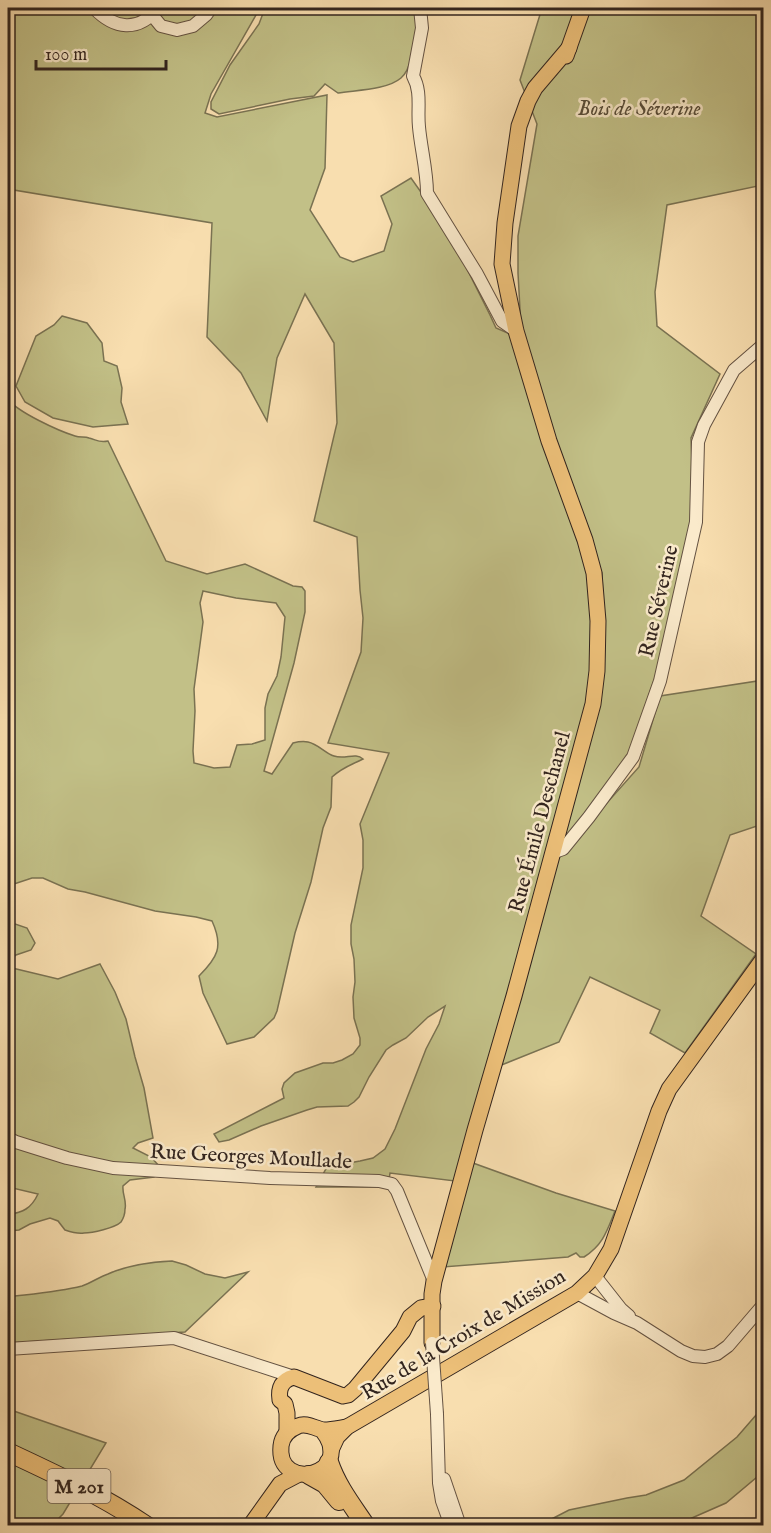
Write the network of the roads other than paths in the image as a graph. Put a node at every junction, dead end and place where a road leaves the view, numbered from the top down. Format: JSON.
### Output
{"nodes":[{"id":1,"x":94,"y":8,"type":"edge"},
{"id":2,"x":211,"y":8,"type":"edge"},
{"id":3,"x":420,"y":8,"type":"edge"},
{"id":4,"x":583,"y":8,"type":"edge"},
{"id":5,"x":155,"y":11,"type":"edge"},
{"id":6,"x":516,"y":331,"type":"junction"},
{"id":7,"x":764,"y":344,"type":"edge"},
{"id":8,"x":552,"y":853,"type":"junction"},
{"id":9,"x":764,"y":958,"type":"edge"},
{"id":10,"x":8,"y":1138,"type":"edge"},
{"id":11,"x":595,"y":1276,"type":"junction"},
{"id":12,"x":434,"y":1281,"type":"junction"},
{"id":13,"x":577,"y":1293,"type":"junction"},
{"id":14,"x":764,"y":1304,"type":"edge"},
{"id":15,"x":433,"y":1306,"type":"junction"},
{"id":16,"x":637,"y":1323,"type":"junction"},
{"id":17,"x":403,"y":1331,"type":"junction"},
{"id":18,"x":432,"y":1337,"type":"junction"},
{"id":19,"x":8,"y":1349,"type":"edge"},
{"id":20,"x":294,"y":1377,"type":"junction"},
{"id":21,"x":321,"y":1388,"type":"junction"},
{"id":22,"x":286,"y":1408,"type":"junction"},
{"id":23,"x":347,"y":1427,"type":"junction"},
{"id":24,"x":294,"y":1428,"type":"junction"},
{"id":25,"x":322,"y":1430,"type":"junction"},
{"id":26,"x":8,"y":1452,"type":"edge"},
{"id":27,"x":330,"y":1456,"type":"junction"},
{"id":28,"x":8,"y":1461,"type":"edge"},
{"id":29,"x":438,"y":1461,"type":"junction"},
{"id":30,"x":284,"y":1463,"type":"junction"},
{"id":31,"x":304,"y":1474,"type":"junction"},
{"id":32,"x":280,"y":1484,"type":"junction"},
{"id":33,"x":130,"y":1526,"type":"edge"},
{"id":34,"x":147,"y":1526,"type":"edge"},
{"id":35,"x":250,"y":1526,"type":"edge"},
{"id":36,"x":355,"y":1526,"type":"edge"},
{"id":37,"x":366,"y":1526,"type":"edge"},
{"id":38,"x":451,"y":1526,"type":"edge"},
{"id":39,"x":460,"y":1526,"type":"edge"}],
"edges":[{"from":1,"to":5,"type":"street"},
{"from":2,"to":5,"type":"street"},
{"from":3,"to":6,"type":"street"},
{"from":4,"to":6,"type":"main road","name":"Rue Émile Deschanel"},
{"from":6,"to":8,"type":"main road","name":"Rue Émile Deschanel"},
{"from":7,"to":8,"type":"street","name":"Rue Séverine"},
{"from":8,"to":12,"type":"main road","name":"Rue Émile Deschanel"},
{"from":9,"to":11,"type":"main road","name":"Rue de la Croix de Mission"},
{"from":10,"to":12,"type":"street","name":"Rue Georges Moullade"},
{"from":11,"to":13,"type":"main road","name":"Rue de la Croix de Mission"},
{"from":11,"to":16,"type":"street"},
{"from":12,"to":15,"type":"main road","name":"Rue Émile Deschanel"},
{"from":13,"to":16,"type":"street"},
{"from":13,"to":23,"type":"main road","name":"Rue de la Croix de Mission"},
{"from":14,"to":16,"type":"street"},
{"from":15,"to":17,"type":"main road"},
{"from":15,"to":18,"type":"main road","name":"Rue Émile Deschanel"},
{"from":17,"to":18,"type":"main road"},
{"from":17,"to":21,"type":"main road"},
{"from":18,"to":29,"type":"street","bridge":true},
{"from":19,"to":20,"type":"street"},
{"from":20,"to":21,"type":"main road"},
{"from":20,"to":22,"type":"main road"},
{"from":21,"to":22,"type":"main road"},
{"from":22,"to":24,"type":"main road"},
{"from":23,"to":25,"type":"main road"},
{"from":23,"to":27,"type":"main road"},
{"from":24,"to":25,"type":"main road"},
{"from":24,"to":30,"type":"main road"},
{"from":25,"to":27,"type":"main road"},
{"from":26,"to":34,"type":"highway","number":"M 201"},
{"from":27,"to":31,"type":"main road"},
{"from":27,"to":37,"type":"highway"},
{"from":28,"to":33,"type":"highway","number":"M 201"},
{"from":29,"to":38,"type":"street"},
{"from":29,"to":39,"type":"street"},
{"from":30,"to":31,"type":"main road"},
{"from":30,"to":32,"type":"main road"},
{"from":31,"to":32,"type":"main road"},
{"from":31,"to":36,"type":"highway"},
{"from":32,"to":35,"type":"main road"}]}
